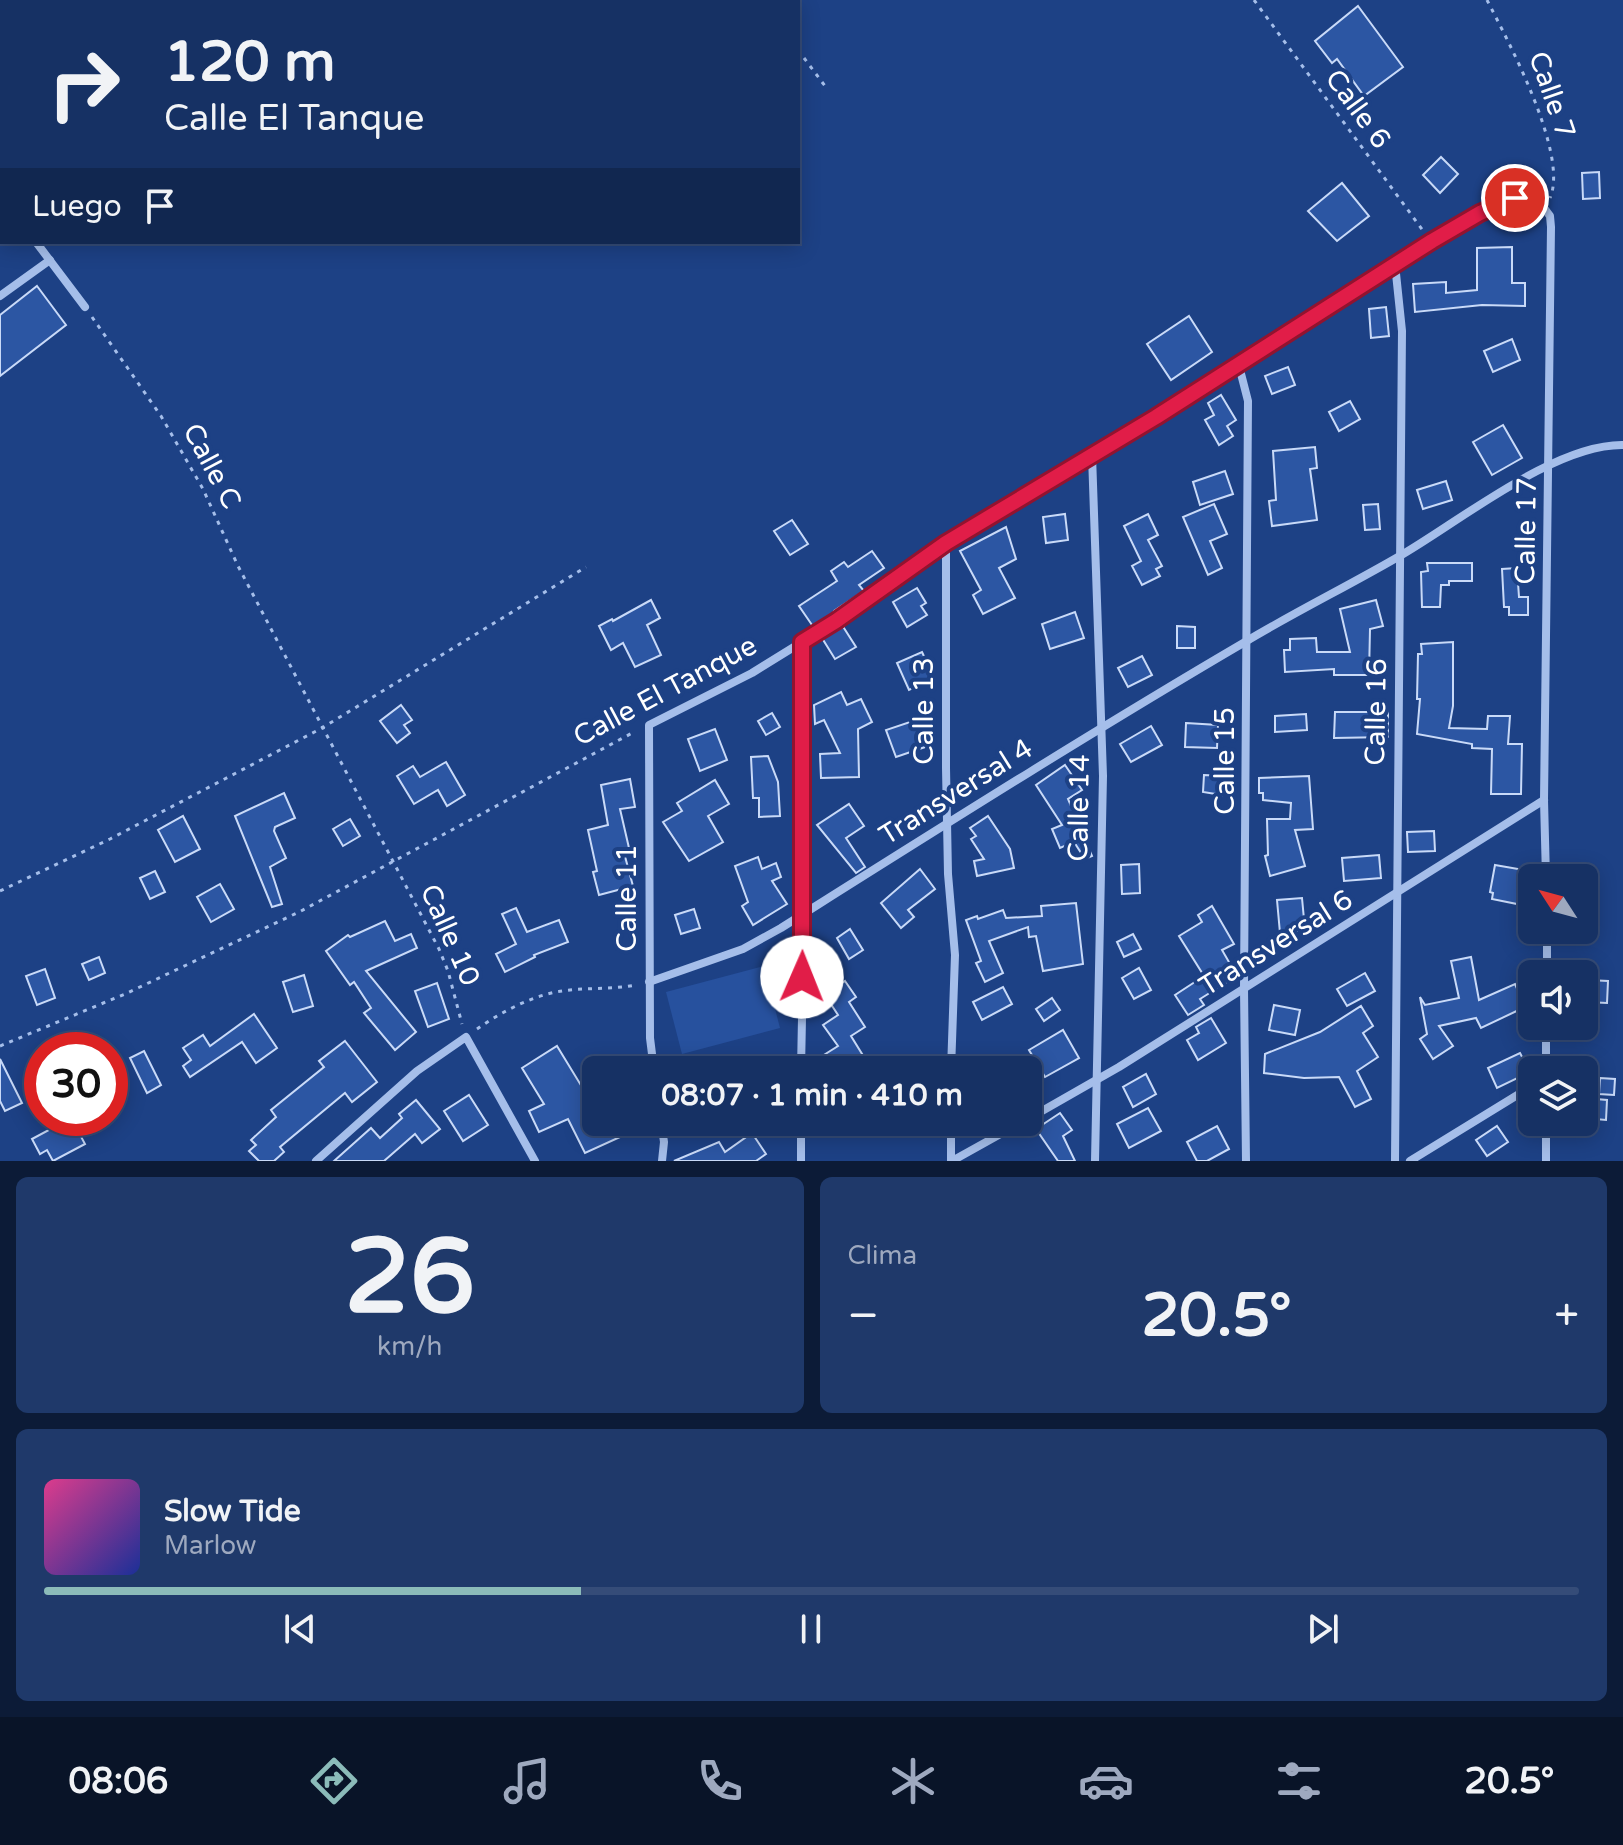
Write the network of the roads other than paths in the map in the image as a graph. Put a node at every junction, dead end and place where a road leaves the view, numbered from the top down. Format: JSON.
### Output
{"nodes":[{"id":1,"x":1525,"y":198,"type":"joint"},
{"id":2,"x":38,"y":244,"type":"edge"},
{"id":3,"x":50,"y":260,"type":"junction"},
{"id":4,"x":1395,"y":264,"type":"junction"},
{"id":5,"x":0,"y":296,"type":"edge"},
{"id":6,"x":85,"y":307,"type":"road end"},
{"id":7,"x":1238,"y":362,"type":"junction"},
{"id":8,"x":1623,"y":445,"type":"edge"},
{"id":9,"x":1092,"y":455,"type":"junction"},
{"id":10,"x":1549,"y":464,"type":"junction"},
{"id":11,"x":946,"y":543,"type":"junction"},
{"id":12,"x":1399,"y":556,"type":"junction"},
{"id":13,"x":1247,"y":640,"type":"junction"},
{"id":14,"x":802,"y":642,"type":"junction"},
{"id":15,"x":649,"y":725,"type":"joint"},
{"id":16,"x":1102,"y":728,"type":"junction"},
{"id":17,"x":1544,"y":800,"type":"junction"},
{"id":18,"x":947,"y":823,"type":"junction"},
{"id":19,"x":1546,"y":864,"type":"edge"},
{"id":20,"x":1396,"y":893,"type":"junction"},
{"id":21,"x":804,"y":913,"type":"junction"},
{"id":22,"x":649,"y":982,"type":"junction"},
{"id":23,"x":1244,"y":988,"type":"junction"},
{"id":24,"x":652,"y":1056,"type":"edge"},
{"id":25,"x":801,"y":1056,"type":"edge"},
{"id":26,"x":951,"y":1056,"type":"edge"},
{"id":27,"x":1095,"y":1081,"type":"junction"},
{"id":28,"x":1518,"y":1095,"type":"edge"},
{"id":29,"x":1042,"y":1111,"type":"edge"},
{"id":30,"x":663,"y":1136,"type":"edge"},
{"id":31,"x":801,"y":1136,"type":"edge"},
{"id":32,"x":951,"y":1136,"type":"edge"},
{"id":33,"x":997,"y":1136,"type":"edge"},
{"id":34,"x":1546,"y":1136,"type":"edge"},
{"id":35,"x":316,"y":1161,"type":"edge"},
{"id":36,"x":535,"y":1161,"type":"edge"},
{"id":37,"x":662,"y":1161,"type":"edge"},
{"id":38,"x":801,"y":1161,"type":"edge"},
{"id":39,"x":951,"y":1161,"type":"edge"},
{"id":40,"x":1095,"y":1161,"type":"edge"},
{"id":41,"x":1246,"y":1161,"type":"edge"},
{"id":42,"x":1395,"y":1161,"type":"edge"},
{"id":43,"x":1410,"y":1161,"type":"edge"},
{"id":44,"x":1546,"y":1161,"type":"edge"}],
"edges":[{"from":1,"to":4,"type":"street","name":"Calle El Tanque"},
{"from":1,"to":10,"type":"street","name":"Calle 17"},
{"from":2,"to":3,"type":"street"},
{"from":3,"to":5,"type":"street"},
{"from":3,"to":6,"type":"street"},
{"from":4,"to":7,"type":"street","name":"Calle El Tanque"},
{"from":4,"to":12,"type":"street","name":"Calle 16"},
{"from":7,"to":9,"type":"street","name":"Calle El Tanque"},
{"from":7,"to":13,"type":"street","name":"Calle 15"},
{"from":8,"to":10,"type":"street","name":"Transversal 4"},
{"from":9,"to":11,"type":"street","name":"Calle El Tanque"},
{"from":9,"to":16,"type":"street","name":"Calle 14"},
{"from":10,"to":12,"type":"street","name":"Transversal 4"},
{"from":10,"to":17,"type":"street","name":"Calle 17"},
{"from":11,"to":14,"type":"street","name":"Calle El Tanque"},
{"from":11,"to":18,"type":"street","name":"Calle 13"},
{"from":12,"to":13,"type":"street","name":"Transversal 4"},
{"from":12,"to":20,"type":"street","name":"Calle 16"},
{"from":13,"to":16,"type":"street","name":"Transversal 4"},
{"from":13,"to":23,"type":"street","name":"Calle 15"},
{"from":14,"to":15,"type":"street","name":"Calle El Tanque"},
{"from":14,"to":21,"type":"street"},
{"from":15,"to":22,"type":"street","name":"Calle 11"},
{"from":16,"to":18,"type":"street","name":"Transversal 4"},
{"from":16,"to":27,"type":"street","name":"Calle 14"},
{"from":17,"to":19,"type":"street","name":"Calle 17"},
{"from":17,"to":20,"type":"street","name":"Transversal 6"},
{"from":18,"to":21,"type":"street","name":"Transversal 4"},
{"from":18,"to":26,"type":"street","name":"Calle 13"},
{"from":20,"to":23,"type":"street","name":"Transversal 6"},
{"from":20,"to":42,"type":"street","name":"Calle 16"},
{"from":21,"to":22,"type":"street","name":"Transversal 4"},
{"from":21,"to":25,"type":"street"},
{"from":22,"to":24,"type":"street","name":"Calle 11"},
{"from":23,"to":27,"type":"street","name":"Transversal 6"},
{"from":23,"to":41,"type":"street","name":"Calle 15"},
{"from":27,"to":29,"type":"street","name":"Transversal 6"},
{"from":27,"to":40,"type":"street","name":"Calle 14"},
{"from":28,"to":43,"type":"street"},
{"from":30,"to":37,"type":"street"},
{"from":31,"to":38,"type":"street"},
{"from":32,"to":39,"type":"street"},
{"from":33,"to":39,"type":"street"},
{"from":34,"to":44,"type":"street"},
{"from":35,"to":36,"type":"street"}]}
